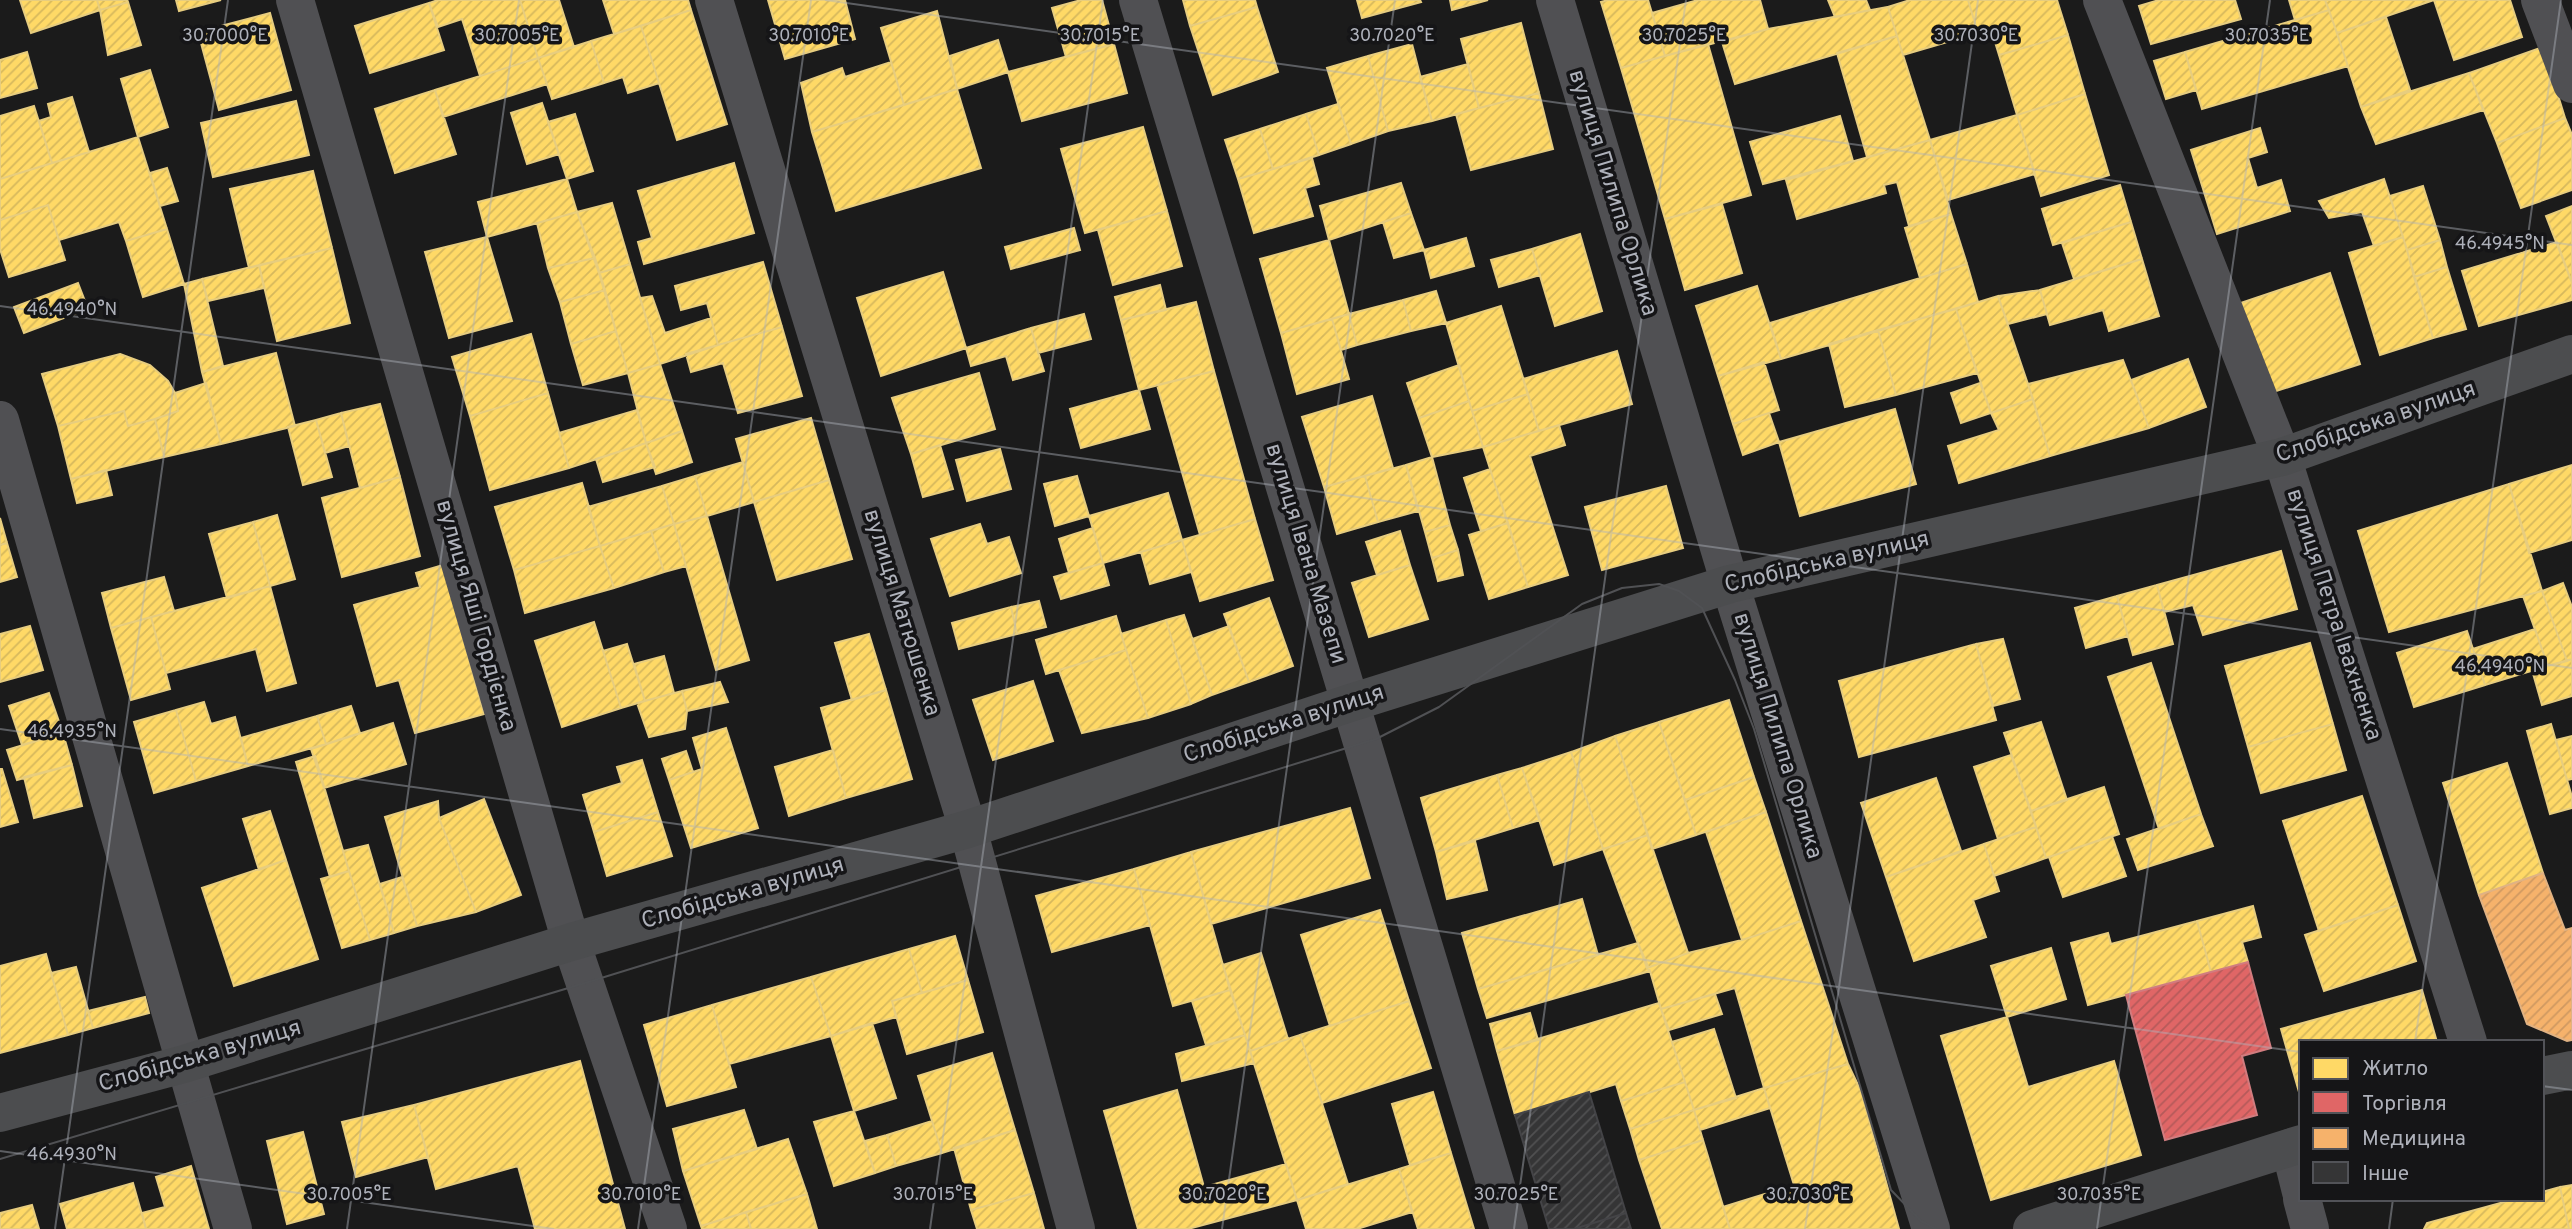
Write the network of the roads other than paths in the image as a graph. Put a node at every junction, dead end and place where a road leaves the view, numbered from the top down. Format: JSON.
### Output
{"nodes":[{"id":1,"x":295,"y":0,"type":"edge"},
{"id":2,"x":714,"y":0,"type":"edge"},
{"id":3,"x":1138,"y":0,"type":"edge"},
{"id":4,"x":1555,"y":0,"type":"edge"},
{"id":5,"x":2102,"y":0,"type":"edge"},
{"id":6,"x":2540,"y":0,"type":"edge"},
{"id":7,"x":2572,"y":84,"type":"edge"},
{"id":8,"x":2572,"y":354,"type":"edge"},
{"id":9,"x":0,"y":420,"type":"edge"},
{"id":10,"x":2282,"y":457,"type":"junction"},
{"id":11,"x":1730,"y":584,"type":"junction"},
{"id":12,"x":1350,"y":703,"type":"junction"},
{"id":13,"x":968,"y":829,"type":"junction"},
{"id":14,"x":571,"y":943,"type":"junction"},
{"id":15,"x":2468,"y":1040,"type":"edge"},
{"id":16,"x":184,"y":1064,"type":"junction"},
{"id":17,"x":2572,"y":1070,"type":"edge"},
{"id":18,"x":2544,"y":1076,"type":"edge"},
{"id":19,"x":0,"y":1113,"type":"edge"},
{"id":20,"x":2295,"y":1146,"type":"edge"},
{"id":21,"x":2299,"y":1177,"type":"edge"},
{"id":22,"x":2303,"y":1201,"type":"edge"},
{"id":23,"x":233,"y":1229,"type":"edge"},
{"id":24,"x":668,"y":1229,"type":"edge"},
{"id":25,"x":1076,"y":1229,"type":"edge"},
{"id":26,"x":1508,"y":1229,"type":"edge"},
{"id":27,"x":1931,"y":1229,"type":"edge"},
{"id":28,"x":2032,"y":1229,"type":"edge"},
{"id":29,"x":2310,"y":1229,"type":"edge"}],
"edges":[{"from":1,"to":14,"type":"street","name":"вулиця Яші Гордієнка"},
{"from":2,"to":13,"type":"street","name":"вулиця Матюшенка"},
{"from":3,"to":12,"type":"street","name":"вулиця Івана Мазепи"},
{"from":4,"to":11,"type":"street","name":"вулиця Пилипа Орлика"},
{"from":5,"to":10,"type":"street","name":"вулиця Петра Івахненка"},
{"from":6,"to":7,"type":"street"},
{"from":8,"to":10,"type":"main road","name":"Слобідська вулиця"},
{"from":9,"to":16,"type":"street"},
{"from":10,"to":11,"type":"main road","name":"Слобідська вулиця"},
{"from":10,"to":15,"type":"street","name":"вулиця Петра Івахненка"},
{"from":11,"to":12,"type":"main road","name":"Слобідська вулиця"},
{"from":11,"to":27,"type":"street","name":"вулиця Пилипа Орлика"},
{"from":12,"to":13,"type":"main road","name":"Слобідська вулиця"},
{"from":12,"to":26,"type":"street","name":"вулиця Івана Мазепи"},
{"from":13,"to":14,"type":"main road","name":"Слобідська вулиця"},
{"from":13,"to":25,"type":"street","name":"вулиця Матюшенка"},
{"from":14,"to":16,"type":"main road","name":"Слобідська вулиця"},
{"from":14,"to":24,"type":"street","name":"вулиця Яші Гордієнка"},
{"from":16,"to":19,"type":"main road","name":"Слобідська вулиця"},
{"from":16,"to":23,"type":"street"},
{"from":17,"to":18,"type":"main road"},
{"from":20,"to":21,"type":"street"},
{"from":20,"to":28,"type":"main road"},
{"from":22,"to":29,"type":"street"}]}
